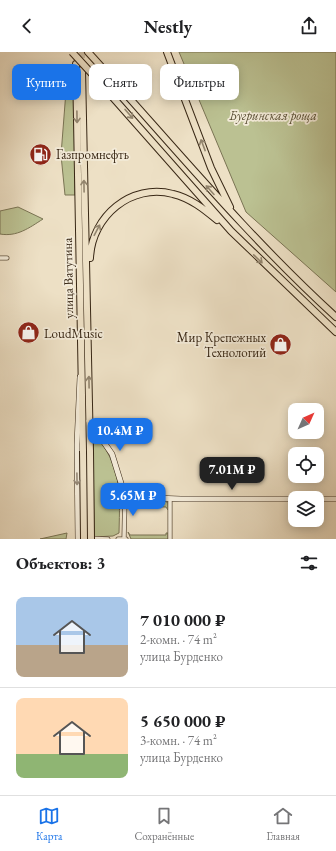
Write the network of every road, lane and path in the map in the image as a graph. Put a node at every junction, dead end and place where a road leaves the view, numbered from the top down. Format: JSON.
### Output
{"nodes":[{"id":1,"x":72,"y":52,"type":"edge"},
{"id":2,"x":88,"y":52,"type":"edge"},
{"id":3,"x":167,"y":52,"type":"edge"},
{"id":4,"x":82,"y":70,"type":"tunnel mouth"},
{"id":5,"x":76,"y":100,"type":"edge"},
{"id":6,"x":237,"y":219,"type":"junction"},
{"id":7,"x":231,"y":232,"type":"junction"},
{"id":8,"x":0,"y":258,"type":"edge"},
{"id":9,"x":7,"y":258,"type":"dead end"},
{"id":10,"x":87,"y":281,"type":"junction"},
{"id":11,"x":336,"y":317,"type":"edge"},
{"id":12,"x":336,"y":332,"type":"edge"},
{"id":13,"x":80,"y":370,"type":"junction"},
{"id":14,"x":89,"y":421,"type":"junction"},
{"id":15,"x":86,"y":451,"type":"junction"},
{"id":16,"x":125,"y":496,"type":"junction"},
{"id":17,"x":170,"y":499,"type":"junction"},
{"id":18,"x":288,"y":499,"type":"edge"},
{"id":19,"x":324,"y":499,"type":"edge"},
{"id":20,"x":336,"y":499,"type":"edge"},
{"id":21,"x":125,"y":538,"type":"edge"},
{"id":22,"x":80,"y":539,"type":"edge"},
{"id":23,"x":91,"y":539,"type":"edge"},
{"id":24,"x":108,"y":539,"type":"edge"},
{"id":25,"x":118,"y":539,"type":"edge"},
{"id":26,"x":170,"y":539,"type":"edge"}],
"edges":[{"from":1,"to":7,"type":"main road","one_way":true,"bridge":true},
{"from":6,"to":2,"type":"main road","one_way":true},
{"from":6,"to":3,"type":"main road","one_way":true},
{"from":10,"to":4,"type":"main road","name":"улица Ватутина","one_way":true},
{"from":5,"to":13,"type":"main road","name":"улица Ватутина","one_way":true},
{"from":6,"to":11,"type":"main road"},
{"from":10,"to":7,"type":"main road","one_way":true},
{"from":7,"to":12,"type":"main road","one_way":true},
{"from":8,"to":9,"type":"street"},
{"from":14,"to":10,"type":"main road","name":"улица Ватутина","one_way":true},
{"from":13,"to":15,"type":"main road","name":"улица Ватутина"},
{"from":13,"to":22,"type":"street","one_way":true},
{"from":14,"to":15,"type":"main road","name":"улица Ватутина"},
{"from":14,"to":16,"type":"street"},
{"from":15,"to":22,"type":"main road","name":"улица Ватутина","bridge":true},
{"from":15,"to":23,"type":"main road","name":"улица Ватутина","bridge":true},
{"from":16,"to":17,"type":"street"},
{"from":16,"to":21,"type":"street"},
{"from":17,"to":18,"type":"street"},
{"from":17,"to":26,"type":"street"},
{"from":19,"to":20,"type":"street"},
{"from":21,"to":25,"type":"street"},
{"from":22,"to":24,"type":"street"}]}
